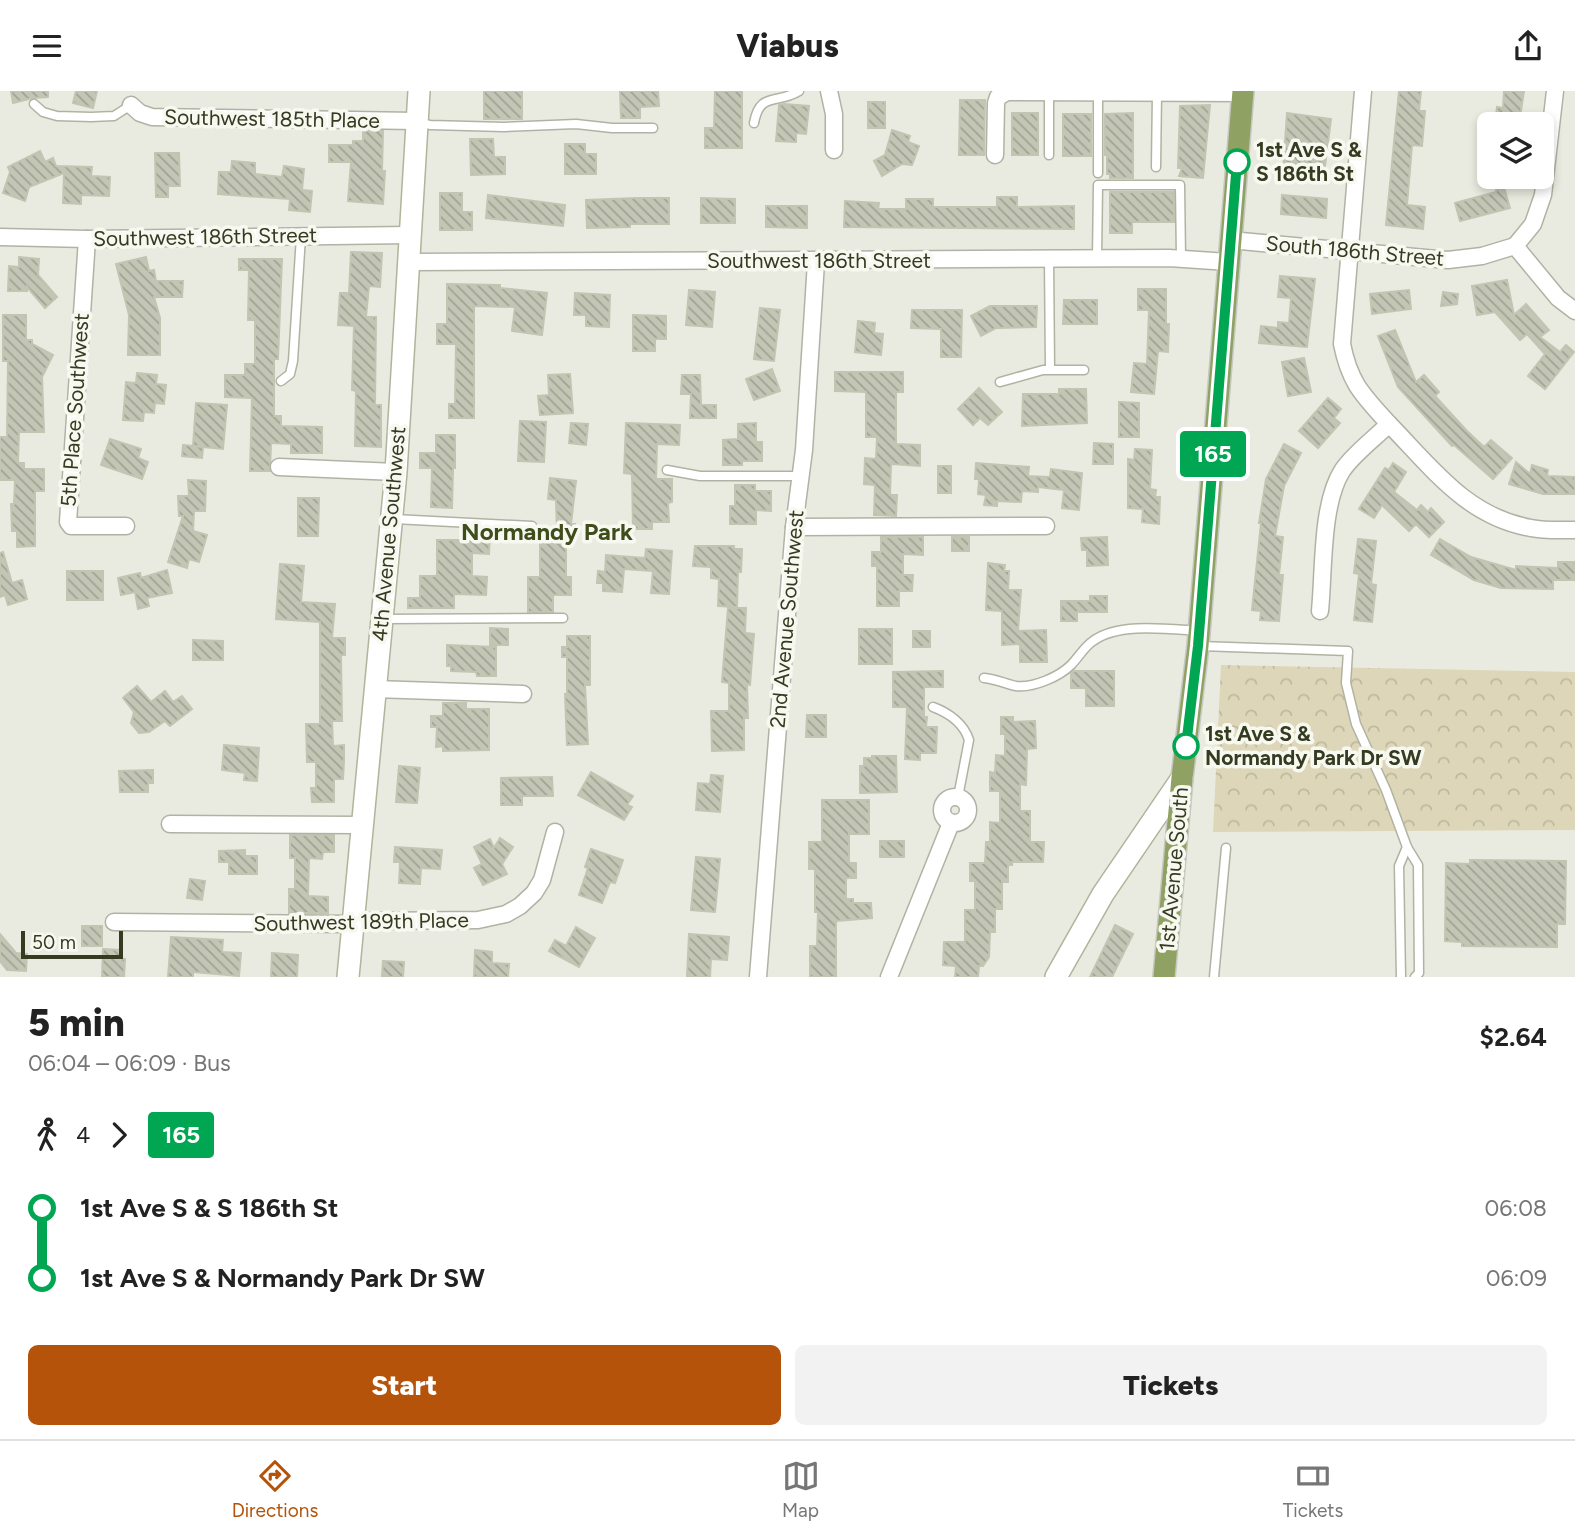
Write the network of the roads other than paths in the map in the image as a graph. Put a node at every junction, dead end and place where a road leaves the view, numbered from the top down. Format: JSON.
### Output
{"nodes":[{"id":1,"x":419,"y":91,"type":"edge"},
{"id":2,"x":799,"y":91,"type":"edge"},
{"id":3,"x":829,"y":91,"type":"edge"},
{"id":4,"x":1363,"y":91,"type":"edge"},
{"id":5,"x":1555,"y":91,"type":"edge"},
{"id":6,"x":1049,"y":92,"type":"edge"},
{"id":7,"x":1098,"y":92,"type":"edge"},
{"id":8,"x":1242,"y":92,"type":"edge"},
{"id":9,"x":1157,"y":93,"type":"junction"},
{"id":10,"x":34,"y":104,"type":"dead end"},
{"id":11,"x":131,"y":105,"type":"joint"},
{"id":12,"x":416,"y":121,"type":"junction"},
{"id":13,"x":754,"y":123,"type":"dead end"},
{"id":14,"x":653,"y":128,"type":"dead end"},
{"id":15,"x":834,"y":150,"type":"dead end"},
{"id":16,"x":995,"y":155,"type":"dead end"},
{"id":17,"x":1049,"y":155,"type":"dead end"},
{"id":18,"x":1156,"y":167,"type":"dead end"},
{"id":19,"x":1098,"y":173,"type":"dead end"},
{"id":20,"x":410,"y":235,"type":"junction"},
{"id":21,"x":301,"y":236,"type":"junction"},
{"id":22,"x":0,"y":237,"type":"edge"},
{"id":23,"x":87,"y":239,"type":"junction"},
{"id":24,"x":1230,"y":240,"type":"junction"},
{"id":25,"x":1515,"y":246,"type":"junction"},
{"id":26,"x":1349,"y":251,"type":"junction"},
{"id":27,"x":1049,"y":259,"type":"junction"},
{"id":28,"x":1097,"y":259,"type":"junction"},
{"id":29,"x":1181,"y":259,"type":"junction"},
{"id":30,"x":410,"y":262,"type":"junction"},
{"id":31,"x":816,"y":262,"type":"junction"},
{"id":32,"x":1228,"y":262,"type":"junction"},
{"id":33,"x":1575,"y":311,"type":"edge"},
{"id":34,"x":1050,"y":369,"type":"junction"},
{"id":35,"x":1084,"y":370,"type":"dead end"},
{"id":36,"x":281,"y":381,"type":"dead end"},
{"id":37,"x":1000,"y":382,"type":"dead end"},
{"id":38,"x":1389,"y":424,"type":"junction"},
{"id":39,"x":279,"y":467,"type":"dead end"},
{"id":40,"x":667,"y":470,"type":"dead end"},
{"id":41,"x":396,"y":472,"type":"junction"},
{"id":42,"x":801,"y":475,"type":"junction"},
{"id":43,"x":391,"y":519,"type":"junction"},
{"id":44,"x":126,"y":526,"type":"dead end"},
{"id":45,"x":532,"y":526,"type":"dead end"},
{"id":46,"x":1046,"y":526,"type":"dead end"},
{"id":47,"x":794,"y":527,"type":"junction"},
{"id":48,"x":1575,"y":530,"type":"edge"},
{"id":49,"x":1321,"y":611,"type":"dead end"},
{"id":50,"x":563,"y":618,"type":"dead end"},
{"id":51,"x":381,"y":619,"type":"junction"},
{"id":52,"x":1198,"y":638,"type":"junction"},
{"id":53,"x":984,"y":678,"type":"dead end"},
{"id":54,"x":374,"y":689,"type":"junction"},
{"id":55,"x":523,"y":694,"type":"dead end"},
{"id":56,"x":933,"y":707,"type":"dead end"},
{"id":57,"x":1182,"y":778,"type":"junction"},
{"id":58,"x":958,"y":797,"type":"joint"},
{"id":59,"x":170,"y":824,"type":"dead end"},
{"id":60,"x":361,"y":825,"type":"junction"},
{"id":61,"x":555,"y":832,"type":"dead end"},
{"id":62,"x":1406,"y":847,"type":"junction"},
{"id":63,"x":1226,"y":848,"type":"dead end"},
{"id":64,"x":114,"y":922,"type":"dead end"},
{"id":65,"x":352,"y":924,"type":"junction"},
{"id":66,"x":348,"y":977,"type":"edge"},
{"id":67,"x":758,"y":977,"type":"edge"},
{"id":68,"x":889,"y":977,"type":"edge"},
{"id":69,"x":1056,"y":977,"type":"edge"},
{"id":70,"x":1164,"y":977,"type":"edge"},
{"id":71,"x":1214,"y":977,"type":"edge"},
{"id":72,"x":1401,"y":977,"type":"edge"},
{"id":73,"x":1415,"y":977,"type":"edge"}],
"edges":[{"from":1,"to":12,"type":"street","name":"4th Avenue Southwest"},
{"from":2,"to":13,"type":"lane"},
{"from":3,"to":15,"type":"street"},
{"from":4,"to":26,"type":"street"},
{"from":5,"to":25,"type":"street"},
{"from":6,"to":7,"type":"street"},
{"from":6,"to":16,"type":"street"},
{"from":6,"to":17,"type":"lane"},
{"from":7,"to":9,"type":"street"},
{"from":7,"to":19,"type":"lane"},
{"from":8,"to":9,"type":"street"},
{"from":8,"to":24,"type":"main road","name":"1st Avenue South"},
{"from":9,"to":18,"type":"lane"},
{"from":10,"to":11,"type":"lane"},
{"from":11,"to":12,"type":"street","name":"Southwest 185th Place"},
{"from":12,"to":14,"type":"lane"},
{"from":12,"to":20,"type":"street","name":"4th Avenue Southwest"},
{"from":20,"to":21,"type":"street","name":"Southwest 186th Street"},
{"from":20,"to":30,"type":"street","name":"4th Avenue Southwest"},
{"from":21,"to":23,"type":"street","name":"Southwest 186th Street"},
{"from":21,"to":36,"type":"lane"},
{"from":22,"to":23,"type":"street","name":"Southwest 186th Street"},
{"from":23,"to":44,"type":"street","name":"5th Place Southwest"},
{"from":24,"to":26,"type":"street","name":"South 186th Street"},
{"from":24,"to":32,"type":"main road","name":"1st Avenue South"},
{"from":25,"to":26,"type":"street","name":"South 186th Street"},
{"from":25,"to":33,"type":"street"},
{"from":26,"to":38,"type":"street"},
{"from":27,"to":28,"type":"street","name":"Southwest 186th Street"},
{"from":27,"to":31,"type":"street","name":"Southwest 186th Street"},
{"from":27,"to":34,"type":"lane"},
{"from":28,"to":29,"type":"street","name":"Southwest 186th Street"},
{"from":28,"to":29,"type":"lane"},
{"from":29,"to":32,"type":"street","name":"Southwest 186th Street"},
{"from":30,"to":31,"type":"street","name":"Southwest 186th Street"},
{"from":30,"to":41,"type":"street","name":"4th Avenue Southwest"},
{"from":31,"to":42,"type":"street","name":"2nd Avenue Southwest"},
{"from":32,"to":52,"type":"main road","name":"1st Avenue South"},
{"from":34,"to":35,"type":"lane"},
{"from":34,"to":37,"type":"lane"},
{"from":38,"to":48,"type":"street"},
{"from":38,"to":49,"type":"street"},
{"from":39,"to":41,"type":"street"},
{"from":40,"to":42,"type":"lane"},
{"from":41,"to":43,"type":"street","name":"4th Avenue Southwest"},
{"from":42,"to":47,"type":"street","name":"2nd Avenue Southwest"},
{"from":43,"to":45,"type":"lane"},
{"from":43,"to":51,"type":"street","name":"4th Avenue Southwest"},
{"from":46,"to":47,"type":"street"},
{"from":47,"to":67,"type":"street","name":"2nd Avenue Southwest"},
{"from":50,"to":51,"type":"lane"},
{"from":51,"to":54,"type":"street","name":"4th Avenue Southwest"},
{"from":52,"to":53,"type":"lane"},
{"from":52,"to":57,"type":"main road","name":"1st Avenue South"},
{"from":52,"to":62,"type":"lane"},
{"from":54,"to":55,"type":"street"},
{"from":54,"to":60,"type":"street","name":"4th Avenue Southwest"},
{"from":56,"to":58,"type":"lane"},
{"from":57,"to":69,"type":"street"},
{"from":57,"to":70,"type":"main road","name":"1st Avenue South"},
{"from":58,"to":68,"type":"street"},
{"from":59,"to":60,"type":"street"},
{"from":60,"to":65,"type":"street","name":"4th Avenue Southwest"},
{"from":61,"to":65,"type":"street","name":"Southwest 189th Place"},
{"from":62,"to":72,"type":"lane"},
{"from":62,"to":73,"type":"lane"},
{"from":63,"to":71,"type":"lane"},
{"from":64,"to":65,"type":"street","name":"Southwest 189th Place"},
{"from":65,"to":66,"type":"street","name":"4th Avenue Southwest"}]}
